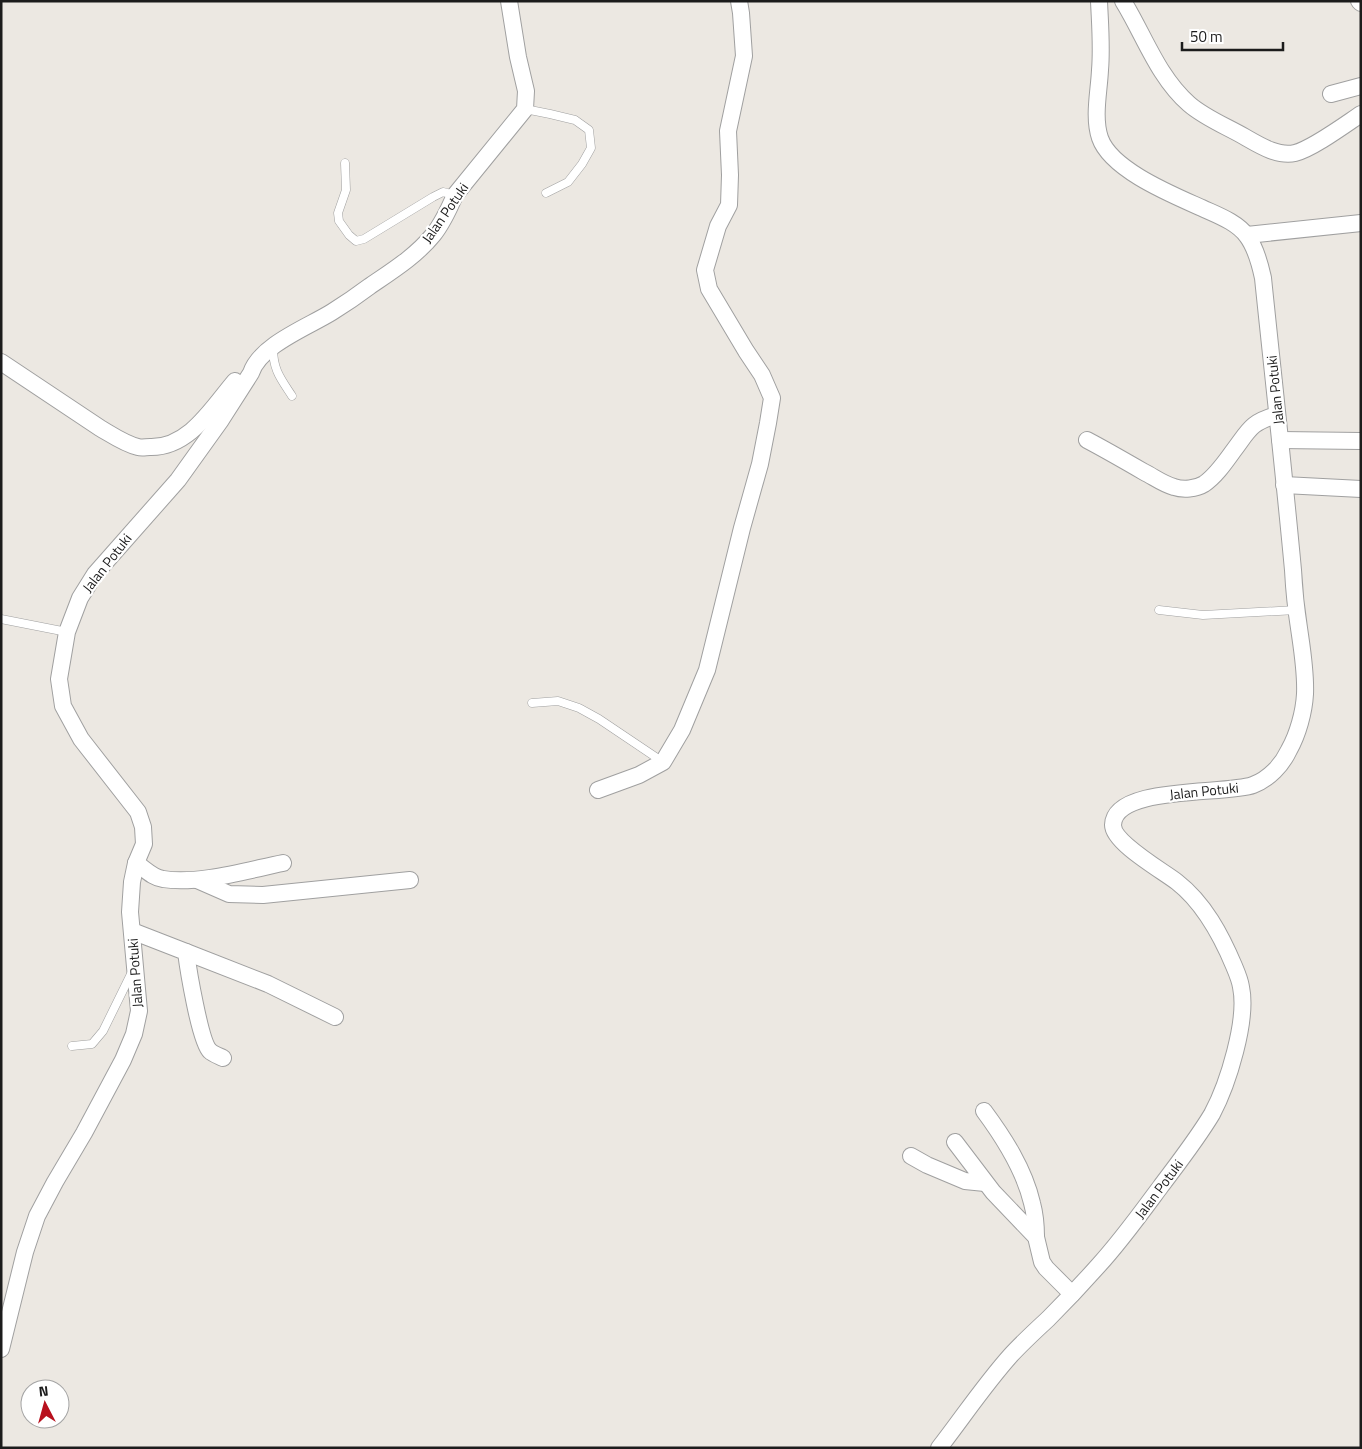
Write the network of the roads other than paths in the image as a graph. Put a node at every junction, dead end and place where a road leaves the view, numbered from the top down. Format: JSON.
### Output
{"nodes":[{"id":1,"x":509,"y":1,"type":"edge"},
{"id":2,"x":739,"y":1,"type":"edge"},
{"id":3,"x":1099,"y":1,"type":"edge"},
{"id":4,"x":1122,"y":1,"type":"edge"},
{"id":5,"x":1361,"y":86,"type":"edge"},
{"id":6,"x":1331,"y":94,"type":"dead end"},
{"id":7,"x":525,"y":109,"type":"junction"},
{"id":8,"x":1361,"y":114,"type":"edge"},
{"id":9,"x":345,"y":163,"type":"dead end"},
{"id":10,"x":546,"y":193,"type":"dead end"},
{"id":11,"x":455,"y":195,"type":"junction"},
{"id":12,"x":1361,"y":222,"type":"edge"},
{"id":13,"x":1246,"y":235,"type":"junction"},
{"id":14,"x":273,"y":346,"type":"junction"},
{"id":15,"x":1,"y":362,"type":"edge"},
{"id":16,"x":253,"y":365,"type":"junction"},
{"id":17,"x":292,"y":396,"type":"dead end"},
{"id":18,"x":1277,"y":415,"type":"junction"},
{"id":19,"x":1087,"y":440,"type":"dead end"},
{"id":20,"x":1280,"y":440,"type":"junction"},
{"id":21,"x":1361,"y":441,"type":"edge"},
{"id":22,"x":1284,"y":485,"type":"junction"},
{"id":23,"x":1361,"y":489,"type":"edge"},
{"id":24,"x":1158,"y":610,"type":"dead end"},
{"id":25,"x":1296,"y":610,"type":"junction"},
{"id":26,"x":1,"y":619,"type":"edge"},
{"id":27,"x":67,"y":632,"type":"junction"},
{"id":28,"x":532,"y":703,"type":"dead end"},
{"id":29,"x":663,"y":762,"type":"junction"},
{"id":30,"x":598,"y":790,"type":"dead end"},
{"id":31,"x":136,"y":863,"type":"junction"},
{"id":32,"x":283,"y":863,"type":"dead end"},
{"id":33,"x":198,"y":880,"type":"junction"},
{"id":34,"x":410,"y":880,"type":"dead end"},
{"id":35,"x":132,"y":930,"type":"junction"},
{"id":36,"x":186,"y":952,"type":"junction"},
{"id":37,"x":134,"y":968,"type":"junction"},
{"id":38,"x":335,"y":1018,"type":"dead end"},
{"id":39,"x":72,"y":1046,"type":"dead end"},
{"id":40,"x":223,"y":1058,"type":"dead end"},
{"id":41,"x":984,"y":1111,"type":"dead end"},
{"id":42,"x":955,"y":1142,"type":"dead end"},
{"id":43,"x":911,"y":1156,"type":"dead end"},
{"id":44,"x":985,"y":1183,"type":"junction"},
{"id":45,"x":1036,"y":1237,"type":"junction"},
{"id":46,"x":1072,"y":1294,"type":"junction"},
{"id":47,"x":1,"y":1349,"type":"edge"},
{"id":48,"x":939,"y":1448,"type":"edge"}],
"edges":[{"from":1,"to":7,"type":"street"},
{"from":2,"to":29,"type":"street"},
{"from":3,"to":13,"type":"street","name":"Jalan Potuki"},
{"from":4,"to":8,"type":"street"},
{"from":5,"to":6,"type":"street"},
{"from":7,"to":10,"type":"lane"},
{"from":7,"to":11,"type":"street","name":"Jalan Potuki"},
{"from":9,"to":11,"type":"lane"},
{"from":11,"to":14,"type":"street","name":"Jalan Potuki"},
{"from":12,"to":13,"type":"street"},
{"from":13,"to":18,"type":"street","name":"Jalan Potuki"},
{"from":14,"to":16,"type":"street","name":"Jalan Potuki"},
{"from":14,"to":17,"type":"lane"},
{"from":15,"to":16,"type":"street"},
{"from":16,"to":27,"type":"street","name":"Jalan Potuki"},
{"from":18,"to":19,"type":"street"},
{"from":18,"to":20,"type":"street","name":"Jalan Potuki"},
{"from":20,"to":21,"type":"street"},
{"from":20,"to":22,"type":"street","name":"Jalan Potuki"},
{"from":22,"to":23,"type":"street"},
{"from":22,"to":25,"type":"street","name":"Jalan Potuki"},
{"from":24,"to":25,"type":"lane"},
{"from":25,"to":46,"type":"street","name":"Jalan Potuki"},
{"from":26,"to":27,"type":"lane"},
{"from":27,"to":31,"type":"street","name":"Jalan Potuki"},
{"from":28,"to":29,"type":"lane"},
{"from":29,"to":30,"type":"street"},
{"from":31,"to":33,"type":"street"},
{"from":31,"to":35,"type":"street","name":"Jalan Potuki"},
{"from":32,"to":33,"type":"street"},
{"from":33,"to":34,"type":"street"},
{"from":35,"to":36,"type":"street"},
{"from":35,"to":37,"type":"street","name":"Jalan Potuki"},
{"from":36,"to":38,"type":"street"},
{"from":36,"to":40,"type":"street"},
{"from":37,"to":39,"type":"lane"},
{"from":37,"to":47,"type":"street","name":"Jalan Potuki"},
{"from":41,"to":45,"type":"street"},
{"from":42,"to":44,"type":"street"},
{"from":43,"to":44,"type":"street"},
{"from":44,"to":45,"type":"street"},
{"from":45,"to":46,"type":"street"},
{"from":46,"to":48,"type":"street","name":"Jalan Potuki"}]}
